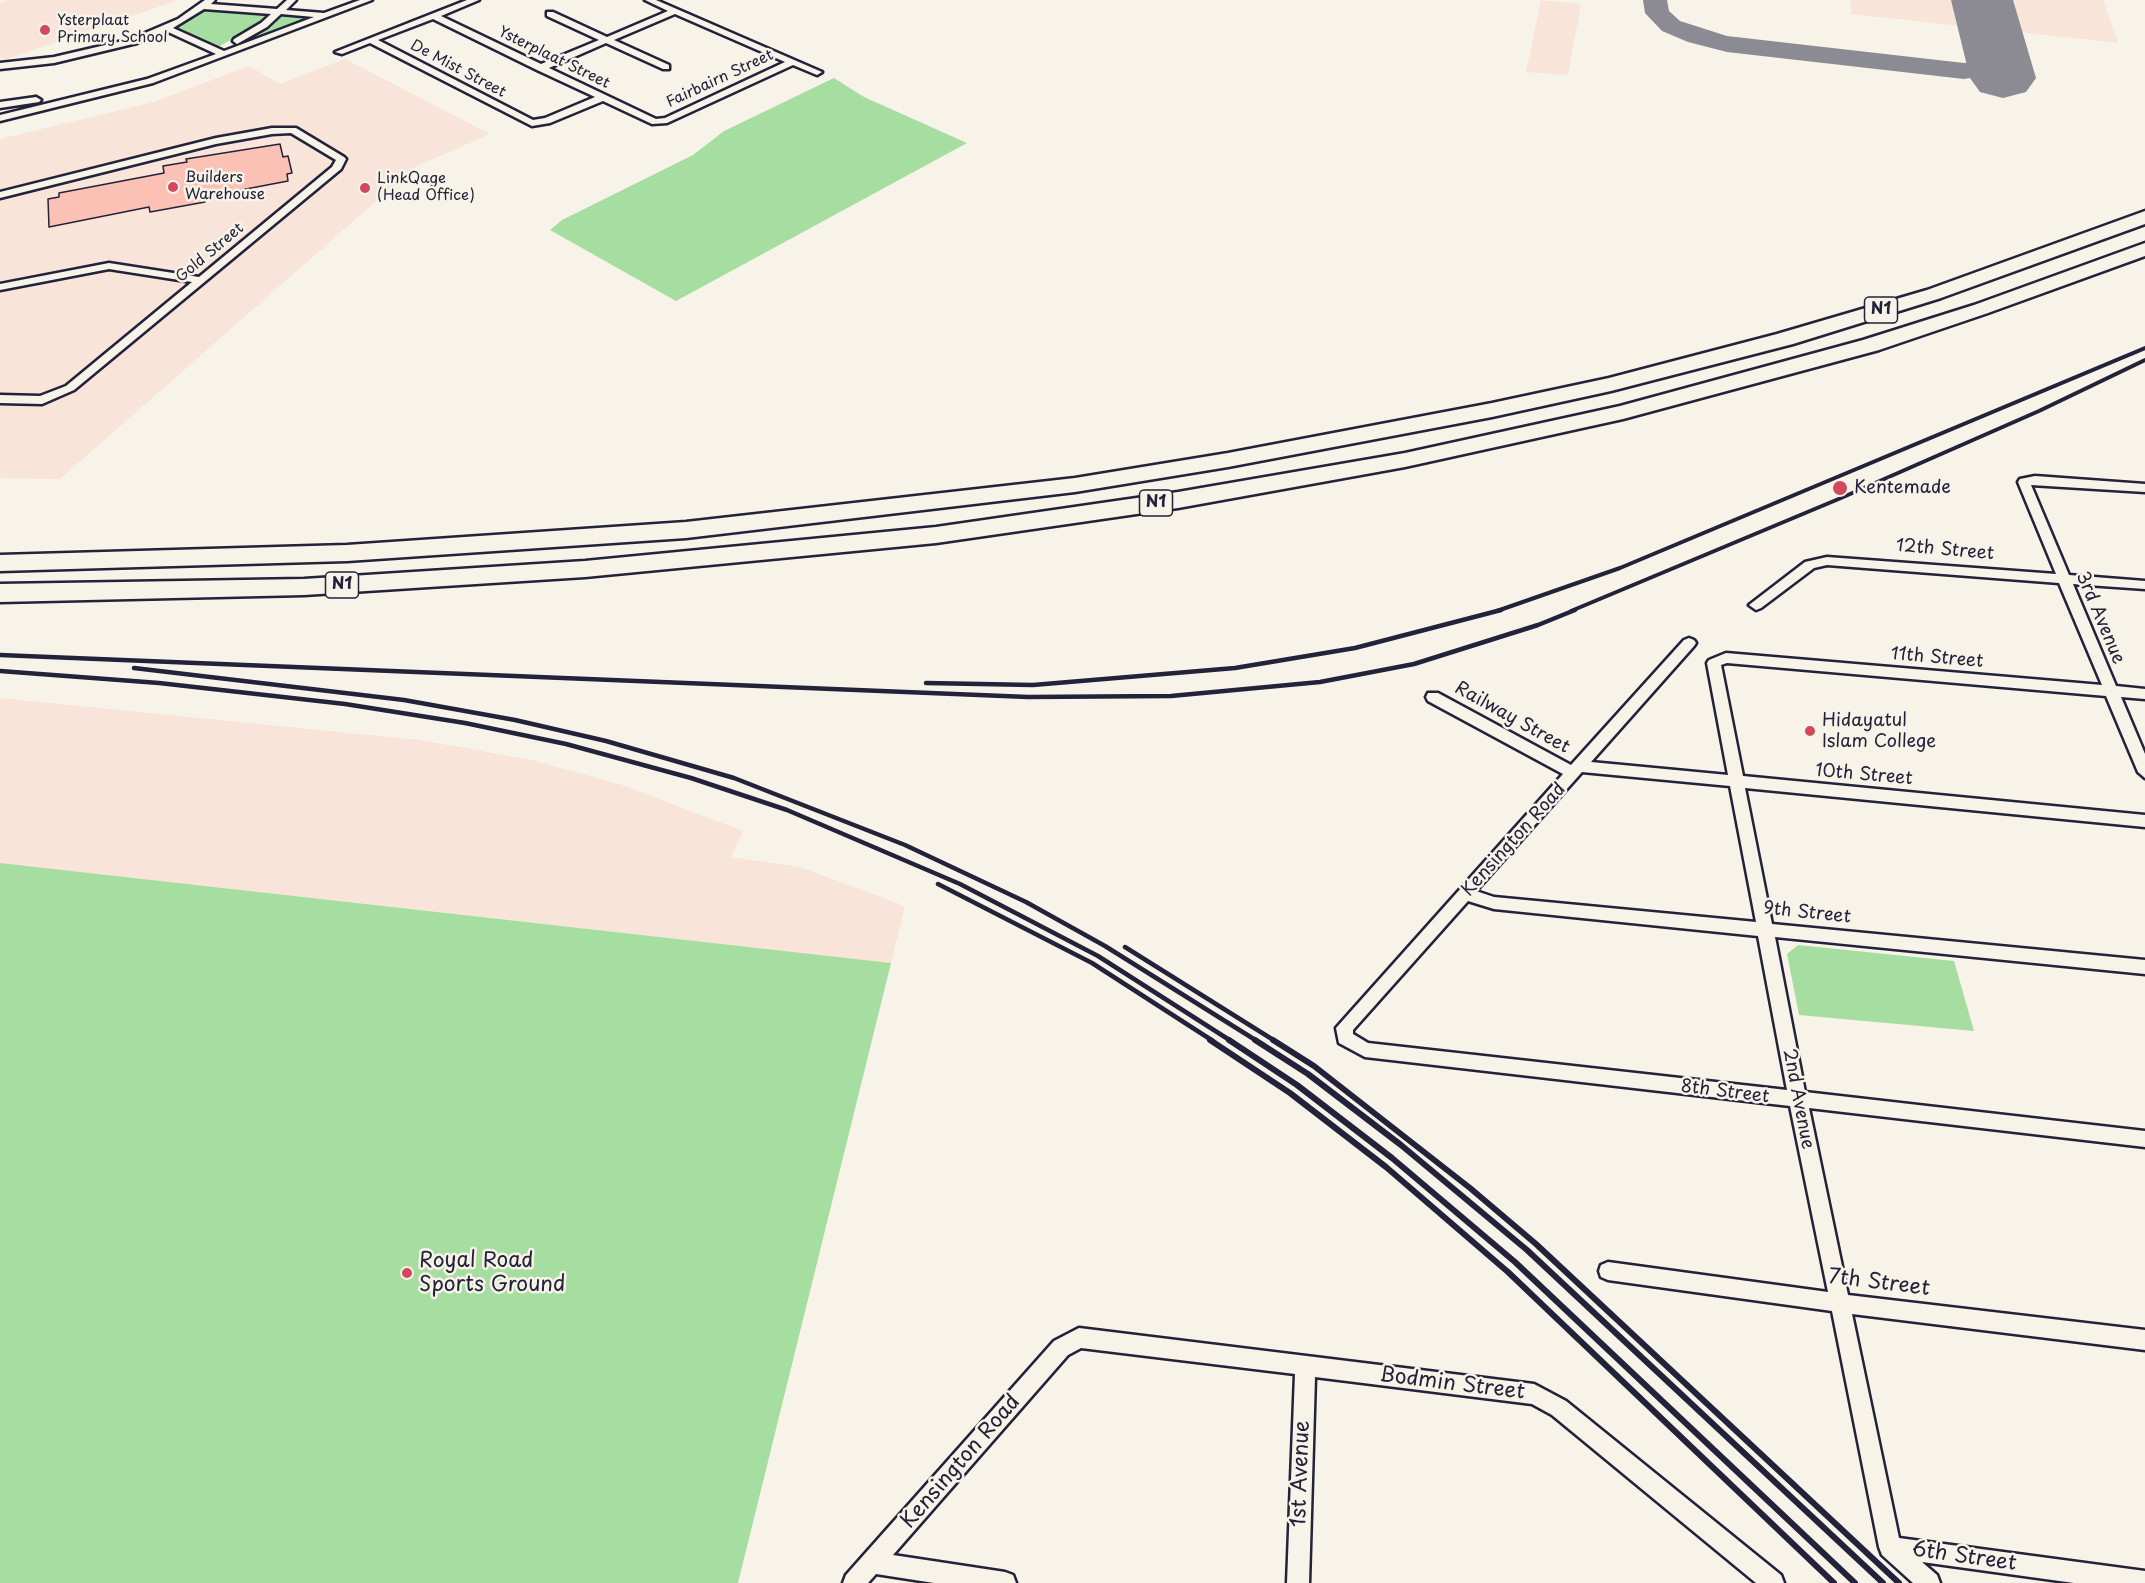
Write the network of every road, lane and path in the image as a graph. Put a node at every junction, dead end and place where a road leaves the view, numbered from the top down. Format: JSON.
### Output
{"nodes":[{"id":1,"x":292,"y":0,"type":"edge"},
{"id":2,"x":368,"y":0,"type":"edge"},
{"id":3,"x":475,"y":0,"type":"edge"},
{"id":4,"x":649,"y":0,"type":"edge"},
{"id":5,"x":208,"y":3,"type":"edge"},
{"id":6,"x":675,"y":11,"type":"junction"},
{"id":7,"x":280,"y":12,"type":"junction"},
{"id":8,"x":550,"y":14,"type":"dead end"},
{"id":9,"x":326,"y":16,"type":"junction"},
{"id":10,"x":434,"y":16,"type":"junction"},
{"id":11,"x":167,"y":28,"type":"junction"},
{"id":12,"x":606,"y":39,"type":"junction"},
{"id":13,"x":371,"y":40,"type":"junction"},
{"id":14,"x":756,"y":46,"type":"junction"},
{"id":15,"x":782,"y":46,"type":"dead end"},
{"id":16,"x":220,"y":52,"type":"junction"},
{"id":17,"x":339,"y":52,"type":"dead end"},
{"id":18,"x":792,"y":62,"type":"junction"},
{"id":19,"x":0,"y":66,"type":"edge"},
{"id":20,"x":666,"y":67,"type":"dead end"},
{"id":21,"x":540,"y":68,"type":"junction"},
{"id":22,"x":817,"y":72,"type":"dead end"},
{"id":23,"x":601,"y":98,"type":"junction"},
{"id":24,"x":66,"y":99,"type":"junction"},
{"id":25,"x":0,"y":105,"type":"edge"},
{"id":26,"x":0,"y":118,"type":"edge"},
{"id":27,"x":661,"y":122,"type":"joint"},
{"id":28,"x":0,"y":195,"type":"edge"},
{"id":29,"x":2145,"y":217,"type":"edge"},
{"id":30,"x":2145,"y":249,"type":"edge"},
{"id":31,"x":200,"y":280,"type":"junction"},
{"id":32,"x":0,"y":287,"type":"edge"},
{"id":33,"x":0,"y":399,"type":"edge"},
{"id":34,"x":2145,"y":488,"type":"edge"},
{"id":35,"x":0,"y":545,"type":"edge"},
{"id":36,"x":228,"y":557,"type":"junction"},
{"id":37,"x":0,"y":561,"type":"edge"},
{"id":38,"x":2064,"y":578,"type":"junction"},
{"id":39,"x":2145,"y":585,"type":"edge"},
{"id":40,"x":0,"y":593,"type":"edge"},
{"id":41,"x":1756,"y":605,"type":"dead end"},
{"id":42,"x":1689,"y":643,"type":"dead end"},
{"id":43,"x":1726,"y":658,"type":"joint"},
{"id":44,"x":2111,"y":691,"type":"junction"},
{"id":45,"x":2145,"y":694,"type":"edge"},
{"id":46,"x":1433,"y":697,"type":"dead end"},
{"id":47,"x":1576,"y":770,"type":"junction"},
{"id":48,"x":2145,"y":772,"type":"edge"},
{"id":49,"x":1736,"y":783,"type":"junction"},
{"id":50,"x":2145,"y":821,"type":"edge"},
{"id":51,"x":1466,"y":894,"type":"junction"},
{"id":52,"x":1765,"y":929,"type":"junction"},
{"id":53,"x":2145,"y":967,"type":"edge"},
{"id":54,"x":1345,"y":1038,"type":"joint"},
{"id":55,"x":1797,"y":1100,"type":"junction"},
{"id":56,"x":2145,"y":1139,"type":"edge"},
{"id":57,"x":1608,"y":1271,"type":"dead end"},
{"id":58,"x":1838,"y":1303,"type":"junction"},
{"id":59,"x":2145,"y":1340,"type":"edge"},
{"id":60,"x":1068,"y":1341,"type":"joint"},
{"id":61,"x":1305,"y":1365,"type":"junction"},
{"id":62,"x":1890,"y":1547,"type":"junction"},
{"id":63,"x":873,"y":1563,"type":"junction"},
{"id":64,"x":2145,"y":1582,"type":"edge"},
{"id":65,"x":854,"y":1583,"type":"edge"},
{"id":66,"x":1005,"y":1583,"type":"edge"},
{"id":67,"x":1298,"y":1583,"type":"edge"},
{"id":68,"x":1773,"y":1583,"type":"edge"},
{"id":69,"x":1929,"y":1583,"type":"edge"}],
"edges":[{"from":1,"to":7,"type":"street"},
{"from":2,"to":9,"type":"street"},
{"from":3,"to":10,"type":"street"},
{"from":4,"to":6,"type":"street"},
{"from":5,"to":7,"type":"street"},
{"from":5,"to":11,"type":"street"},
{"from":6,"to":12,"type":"street"},
{"from":6,"to":14,"type":"street"},
{"from":7,"to":9,"type":"street"},
{"from":7,"to":16,"type":"street"},
{"from":8,"to":12,"type":"street"},
{"from":9,"to":16,"type":"street"},
{"from":10,"to":13,"type":"street"},
{"from":10,"to":21,"type":"street","name":"Ysterplaat Street"},
{"from":11,"to":16,"type":"street"},
{"from":11,"to":19,"type":"street"},
{"from":12,"to":20,"type":"street"},
{"from":12,"to":21,"type":"street"},
{"from":13,"to":17,"type":"street"},
{"from":13,"to":23,"type":"street","name":"De Mist Street"},
{"from":14,"to":15,"type":"street"},
{"from":14,"to":18,"type":"street"},
{"from":16,"to":24,"type":"street"},
{"from":18,"to":22,"type":"street"},
{"from":18,"to":27,"type":"street","name":"Fairbairn Street"},
{"from":21,"to":23,"type":"street","name":"Ysterplaat Street"},
{"from":23,"to":27,"type":"street","name":"Ysterplaat Street"},
{"from":24,"to":25,"type":"street"},
{"from":24,"to":26,"type":"street"},
{"from":28,"to":31,"type":"street","name":"Gold Street"},
{"from":29,"to":36,"type":"highway","number":"N1"},
{"from":30,"to":40,"type":"highway","number":"N1"},
{"from":31,"to":32,"type":"street"},
{"from":31,"to":33,"type":"street","name":"Gold Street"},
{"from":34,"to":38,"type":"street","name":"3rd Avenue"},
{"from":35,"to":36,"type":"highway"},
{"from":36,"to":37,"type":"highway","number":"N1"},
{"from":38,"to":39,"type":"street","name":"12th Street"},
{"from":38,"to":41,"type":"street","name":"12th Street"},
{"from":38,"to":44,"type":"street","name":"3rd Avenue"},
{"from":42,"to":47,"type":"street","name":"Kensington Road"},
{"from":43,"to":44,"type":"street","name":"11th Street"},
{"from":43,"to":49,"type":"street","name":"2nd Avenue"},
{"from":44,"to":45,"type":"street","name":"11th Street"},
{"from":44,"to":48,"type":"street","name":"3rd Avenue"},
{"from":46,"to":47,"type":"street","name":"Railway Street"},
{"from":47,"to":49,"type":"street","name":"10th Street"},
{"from":47,"to":51,"type":"street","name":"Kensington Road"},
{"from":49,"to":50,"type":"street","name":"10th Street"},
{"from":49,"to":52,"type":"street","name":"2nd Avenue"},
{"from":51,"to":52,"type":"street","name":"9th Street"},
{"from":51,"to":54,"type":"street","name":"Kensington Road"},
{"from":52,"to":53,"type":"street","name":"9th Street"},
{"from":52,"to":55,"type":"street","name":"2nd Avenue"},
{"from":54,"to":55,"type":"street","name":"8th Street"},
{"from":55,"to":56,"type":"street","name":"8th Street"},
{"from":55,"to":58,"type":"street","name":"2nd Avenue"},
{"from":57,"to":58,"type":"street","name":"7th Street"},
{"from":58,"to":59,"type":"street","name":"7th Street"},
{"from":58,"to":62,"type":"street","name":"2nd Avenue"},
{"from":60,"to":61,"type":"street","name":"Bodmin Street"},
{"from":60,"to":63,"type":"street","name":"Kensington Road"},
{"from":61,"to":67,"type":"street","name":"1st Avenue"},
{"from":61,"to":68,"type":"street","name":"Bodmin Street"},
{"from":62,"to":64,"type":"street","name":"6th Street"},
{"from":62,"to":69,"type":"street"},
{"from":63,"to":65,"type":"street","name":"Kensington Road"},
{"from":63,"to":66,"type":"street"}]}
